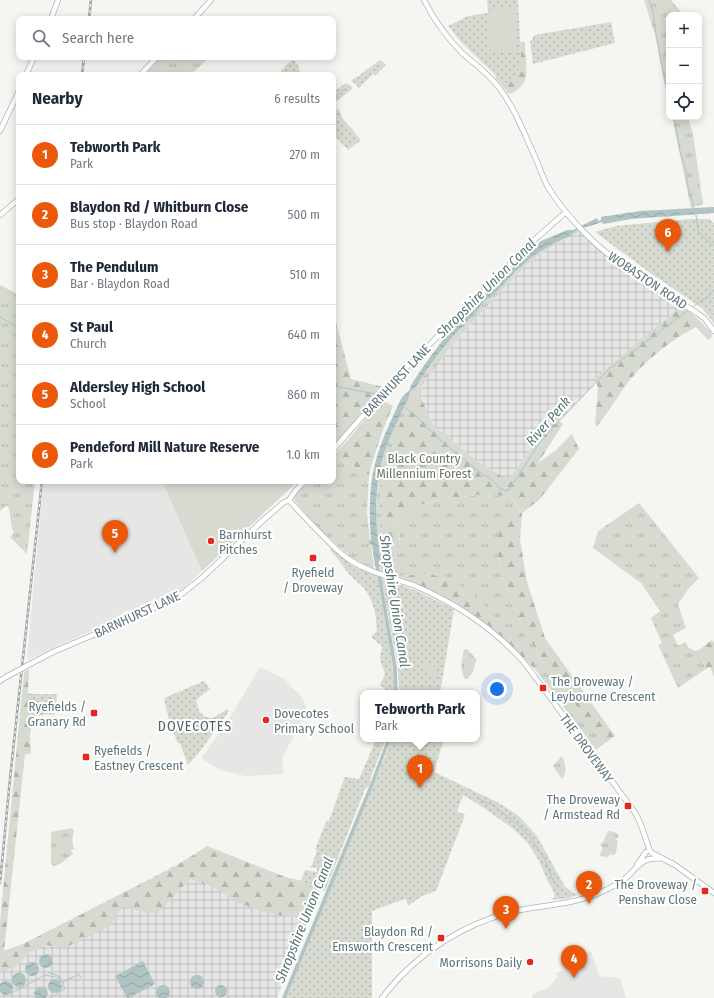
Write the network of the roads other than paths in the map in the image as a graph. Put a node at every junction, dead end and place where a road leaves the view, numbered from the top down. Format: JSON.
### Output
{"nodes":[{"id":1,"x":58,"y":0,"type":"edge"},
{"id":2,"x":211,"y":0,"type":"edge"},
{"id":3,"x":424,"y":0,"type":"edge"},
{"id":4,"x":52,"y":16,"type":"edge"},
{"id":5,"x":197,"y":16,"type":"edge"},
{"id":6,"x":33,"y":60,"type":"edge"},
{"id":7,"x":154,"y":60,"type":"edge"},
{"id":8,"x":27,"y":72,"type":"edge"},
{"id":9,"x":143,"y":72,"type":"edge"},
{"id":10,"x":16,"y":97,"type":"edge"},
{"id":11,"x":0,"y":131,"type":"edge"},
{"id":12,"x":16,"y":202,"type":"edge"},
{"id":13,"x":566,"y":212,"type":"junction"},
{"id":14,"x":0,"y":215,"type":"edge"},
{"id":15,"x":714,"y":331,"type":"edge"},
{"id":16,"x":336,"y":447,"type":"edge"},
{"id":17,"x":302,"y":484,"type":"edge"},
{"id":18,"x":289,"y":500,"type":"junction"},
{"id":19,"x":0,"y":681,"type":"edge"},
{"id":20,"x":649,"y":855,"type":"junction"},
{"id":21,"x":714,"y":893,"type":"edge"},
{"id":22,"x":382,"y":998,"type":"edge"}],
"edges":[{"from":1,"to":4,"type":"street"},
{"from":2,"to":5,"type":"street"},
{"from":3,"to":13,"type":"street","name":"WOBASTON ROAD"},
{"from":6,"to":8,"type":"street"},
{"from":7,"to":9,"type":"street"},
{"from":10,"to":11,"type":"street"},
{"from":12,"to":14,"type":"street"},
{"from":13,"to":15,"type":"street","name":"WOBASTON ROAD"},
{"from":13,"to":16,"type":"street","name":"BARNHURST LANE"},
{"from":17,"to":18,"type":"street","name":"BARNHURST LANE"},
{"from":18,"to":19,"type":"street","name":"BARNHURST LANE","bridge":true},
{"from":18,"to":20,"type":"street","name":"THE DROVEWAY"},
{"from":20,"to":21,"type":"street"},
{"from":20,"to":22,"type":"street"}]}
